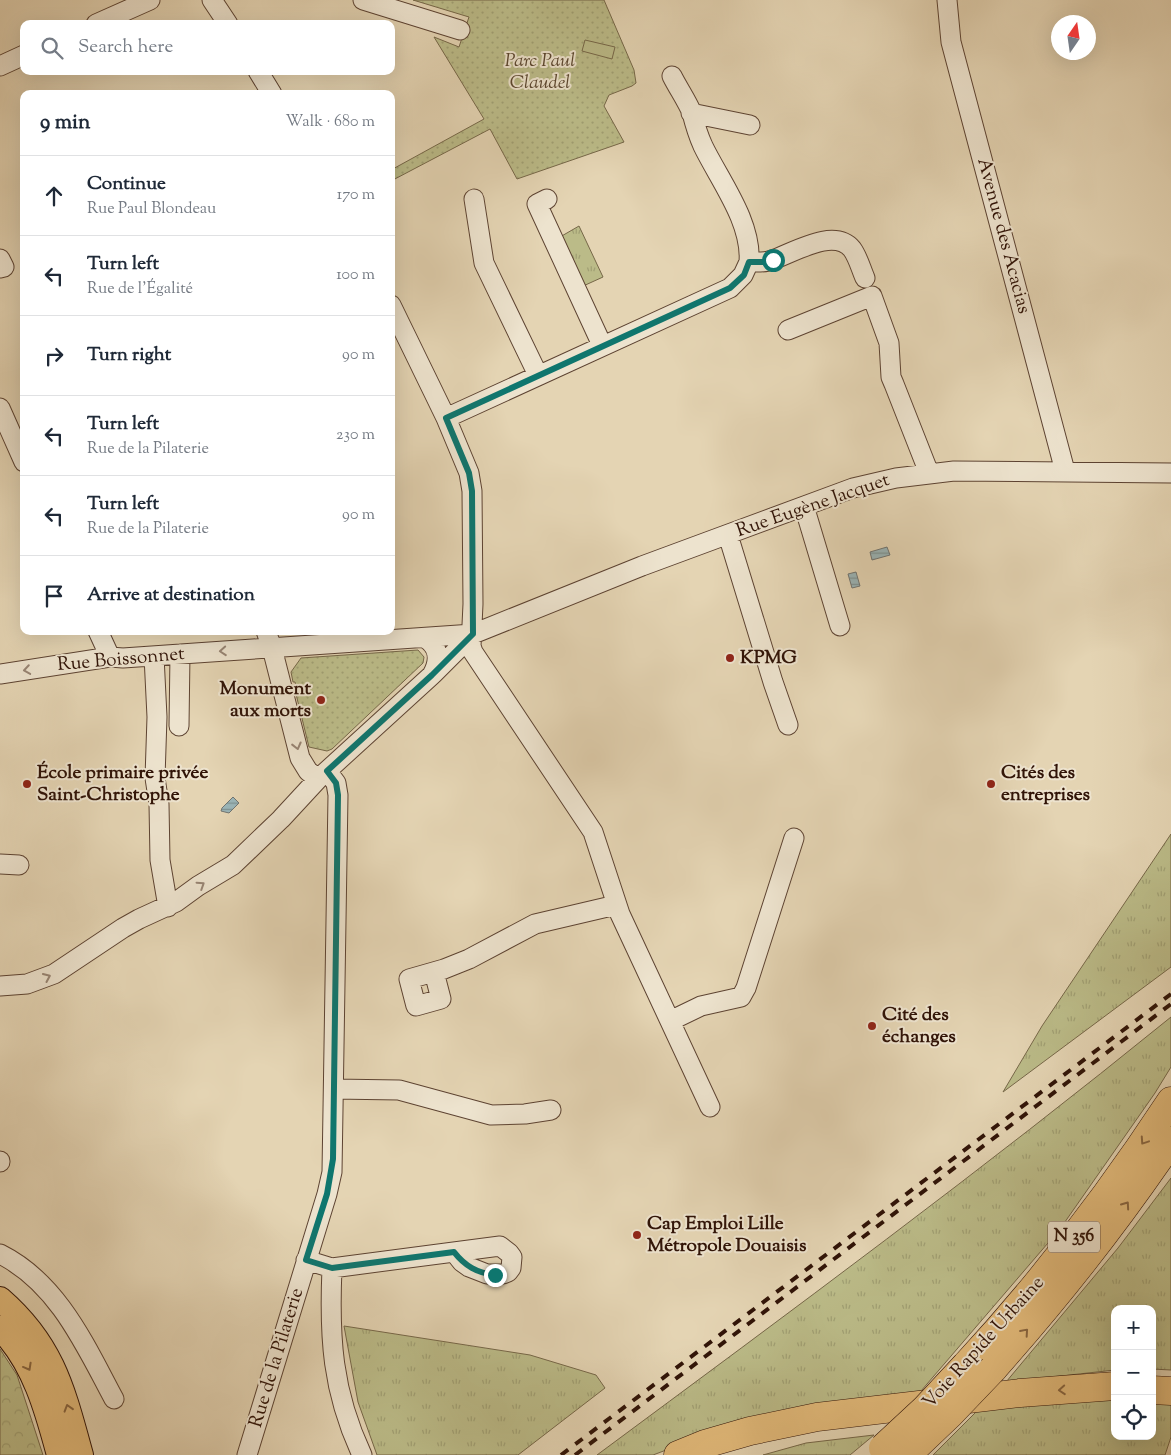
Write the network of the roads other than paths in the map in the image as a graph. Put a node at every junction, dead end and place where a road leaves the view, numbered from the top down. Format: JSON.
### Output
{"nodes":[{"id":1,"x":150,"y":0,"type":"edge"},
{"id":2,"x":212,"y":0,"type":"edge"},
{"id":3,"x":363,"y":0,"type":"edge"},
{"id":4,"x":947,"y":0,"type":"edge"},
{"id":5,"x":105,"y":20,"type":"edge"},
{"id":6,"x":225,"y":20,"type":"edge"},
{"id":7,"x":460,"y":30,"type":"dead end"},
{"id":8,"x":20,"y":58,"type":"edge"},
{"id":9,"x":0,"y":66,"type":"edge"},
{"id":10,"x":260,"y":75,"type":"edge"},
{"id":11,"x":672,"y":76,"type":"dead end"},
{"id":12,"x":270,"y":90,"type":"edge"},
{"id":13,"x":691,"y":113,"type":"junction"},
{"id":14,"x":750,"y":125,"type":"dead end"},
{"id":15,"x":474,"y":199,"type":"dead end"},
{"id":16,"x":547,"y":199,"type":"dead end"},
{"id":17,"x":0,"y":259,"type":"edge"},
{"id":18,"x":749,"y":262,"type":"junction"},
{"id":19,"x":0,"y":268,"type":"edge"},
{"id":20,"x":865,"y":278,"type":"dead end"},
{"id":21,"x":395,"y":313,"type":"edge"},
{"id":22,"x":788,"y":330,"type":"dead end"},
{"id":23,"x":602,"y":345,"type":"junction"},
{"id":24,"x":538,"y":375,"type":"junction"},
{"id":25,"x":0,"y":408,"type":"edge"},
{"id":26,"x":446,"y":418,"type":"junction"},
{"id":27,"x":20,"y":453,"type":"edge"},
{"id":28,"x":1065,"y":471,"type":"junction"},
{"id":29,"x":929,"y":473,"type":"junction"},
{"id":30,"x":1171,"y":473,"type":"edge"},
{"id":31,"x":804,"y":506,"type":"junction"},
{"id":32,"x":728,"y":534,"type":"junction"},
{"id":33,"x":840,"y":626,"type":"dead end"},
{"id":34,"x":473,"y":634,"type":"junction"},
{"id":35,"x":100,"y":635,"type":"edge"},
{"id":36,"x":425,"y":638,"type":"junction"},
{"id":37,"x":269,"y":639,"type":"edge"},
{"id":38,"x":180,"y":654,"type":"junction"},
{"id":39,"x":154,"y":656,"type":"junction"},
{"id":40,"x":110,"y":657,"type":"junction"},
{"id":41,"x":0,"y":674,"type":"edge"},
{"id":42,"x":432,"y":675,"type":"junction"},
{"id":43,"x":788,"y":725,"type":"dead end"},
{"id":44,"x":179,"y":726,"type":"dead end"},
{"id":45,"x":322,"y":775,"type":"junction"},
{"id":46,"x":794,"y":838,"type":"dead end"},
{"id":47,"x":616,"y":905,"type":"junction"},
{"id":48,"x":168,"y":907,"type":"junction"},
{"id":49,"x":434,"y":972,"type":"dead end"},
{"id":50,"x":0,"y":986,"type":"edge"},
{"id":51,"x":670,"y":1021,"type":"junction"},
{"id":52,"x":334,"y":1089,"type":"junction"},
{"id":53,"x":1171,"y":1101,"type":"edge"},
{"id":54,"x":710,"y":1107,"type":"dead end"},
{"id":55,"x":551,"y":1110,"type":"dead end"},
{"id":56,"x":1171,"y":1141,"type":"edge"},
{"id":57,"x":454,"y":1252,"type":"dead end"},
{"id":58,"x":0,"y":1254,"type":"edge"},
{"id":59,"x":306,"y":1260,"type":"junction"},
{"id":60,"x":332,"y":1268,"type":"junction"},
{"id":61,"x":0,"y":1299,"type":"edge"},
{"id":62,"x":0,"y":1328,"type":"edge"},
{"id":63,"x":1156,"y":1383,"type":"edge"},
{"id":64,"x":1171,"y":1384,"type":"edge"},
{"id":65,"x":1111,"y":1387,"type":"edge"},
{"id":66,"x":1156,"y":1390,"type":"edge"},
{"id":67,"x":1171,"y":1392,"type":"edge"},
{"id":68,"x":114,"y":1399,"type":"dead end"},
{"id":69,"x":896,"y":1408,"type":"junction"},
{"id":70,"x":893,"y":1453,"type":"edge"},
{"id":71,"x":59,"y":1455,"type":"edge"},
{"id":72,"x":81,"y":1455,"type":"edge"},
{"id":73,"x":247,"y":1455,"type":"edge"},
{"id":74,"x":362,"y":1455,"type":"edge"},
{"id":75,"x":678,"y":1455,"type":"edge"},
{"id":76,"x":715,"y":1455,"type":"edge"}],
"edges":[{"from":1,"to":5,"type":"street"},
{"from":2,"to":6,"type":"street"},
{"from":3,"to":7,"type":"street"},
{"from":4,"to":28,"type":"street","name":"Avenue des Acacias"},
{"from":8,"to":9,"type":"street"},
{"from":10,"to":12,"type":"street"},
{"from":11,"to":13,"type":"street"},
{"from":13,"to":14,"type":"street"},
{"from":13,"to":18,"type":"street"},
{"from":15,"to":24,"type":"street"},
{"from":16,"to":23,"type":"street"},
{"from":17,"to":19,"type":"street"},
{"from":18,"to":20,"type":"street"},
{"from":18,"to":23,"type":"street"},
{"from":21,"to":26,"type":"street"},
{"from":22,"to":29,"type":"street"},
{"from":23,"to":24,"type":"street"},
{"from":24,"to":26,"type":"street"},
{"from":25,"to":27,"type":"street"},
{"from":26,"to":34,"type":"street"},
{"from":28,"to":29,"type":"street","name":"Rue Eugène Jacquet"},
{"from":28,"to":30,"type":"street","name":"Rue Eugène Jacquet"},
{"from":29,"to":31,"type":"street","name":"Rue Eugène Jacquet"},
{"from":31,"to":32,"type":"street","name":"Rue Eugène Jacquet"},
{"from":31,"to":33,"type":"street"},
{"from":32,"to":34,"type":"street","name":"Rue Eugène Jacquet"},
{"from":32,"to":43,"type":"street"},
{"from":34,"to":36,"type":"street","name":"Rue Boissonnet"},
{"from":34,"to":42,"type":"street"},
{"from":34,"to":47,"type":"street"},
{"from":35,"to":40,"type":"street"},
{"from":36,"to":37,"type":"street","name":"Rue Boissonnet"},
{"from":36,"to":42,"type":"street"},
{"from":37,"to":38,"type":"street","name":"Rue Boissonnet","one_way":true},
{"from":37,"to":45,"type":"street","name":"Rue de la Pilaterie","one_way":true},
{"from":38,"to":39,"type":"street","name":"Rue Boissonnet"},
{"from":38,"to":44,"type":"street"},
{"from":39,"to":40,"type":"street","name":"Rue Boissonnet"},
{"from":39,"to":48,"type":"street"},
{"from":40,"to":41,"type":"street","name":"Rue Boissonnet","one_way":true},
{"from":42,"to":45,"type":"street"},
{"from":48,"to":45,"type":"street","one_way":true},
{"from":45,"to":52,"type":"street","name":"Rue de la Pilaterie"},
{"from":46,"to":51,"type":"street"},
{"from":47,"to":49,"type":"street"},
{"from":47,"to":51,"type":"street"},
{"from":50,"to":48,"type":"street","one_way":true},
{"from":51,"to":54,"type":"street"},
{"from":52,"to":55,"type":"street"},
{"from":52,"to":59,"type":"street","name":"Rue de la Pilaterie"},
{"from":53,"to":70,"type":"highway","name":"Voie Rapide Urbaine","number":"N 356","one_way":true,"bridge":true},
{"from":70,"to":56,"type":"highway","name":"Voie Rapide Urbaine","number":"N 356","one_way":true,"bridge":true},
{"from":57,"to":60,"type":"street"},
{"from":58,"to":68,"type":"street"},
{"from":59,"to":60,"type":"street"},
{"from":59,"to":73,"type":"street","name":"Rue de la Pilaterie"},
{"from":60,"to":74,"type":"street","name":"Rue de la Pilaterie"},
{"from":72,"to":61,"type":"main road","one_way":true},
{"from":62,"to":71,"type":"main road","one_way":true},
{"from":63,"to":64,"type":"highway"},
{"from":65,"to":69,"type":"highway","one_way":true},
{"from":66,"to":67,"type":"highway"},
{"from":69,"to":75,"type":"highway"},
{"from":69,"to":76,"type":"highway"}]}
